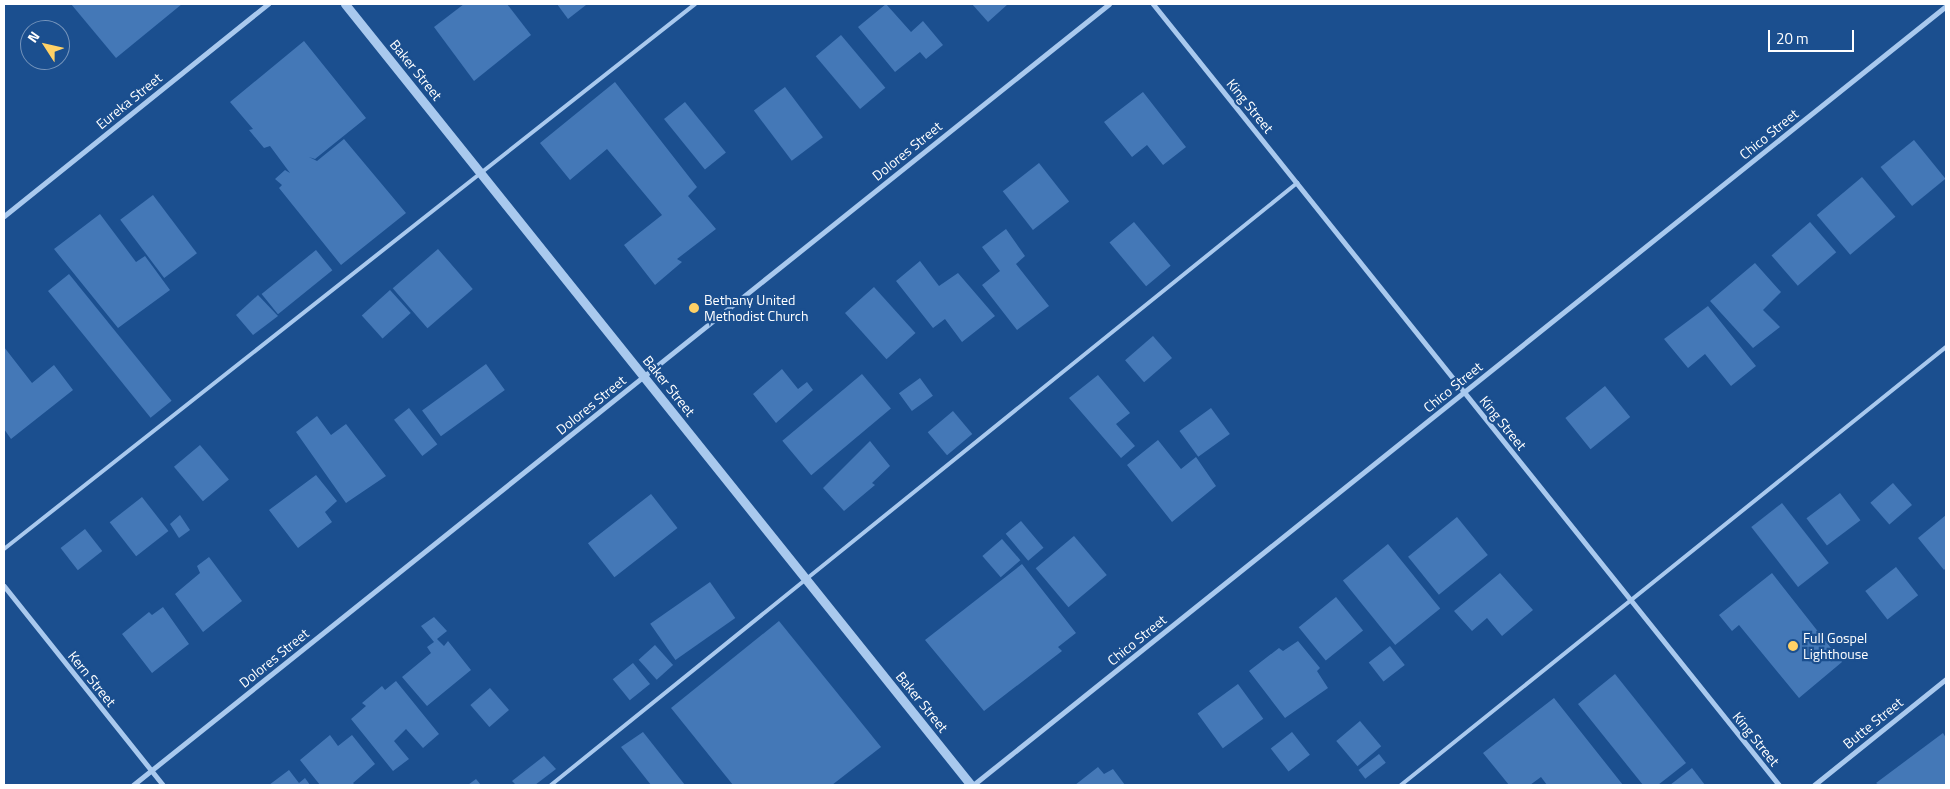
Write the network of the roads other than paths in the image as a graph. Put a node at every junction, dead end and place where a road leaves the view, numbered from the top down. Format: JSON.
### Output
{"nodes":[{"id":1,"x":268,"y":4,"type":"edge"},
{"id":2,"x":345,"y":4,"type":"edge"},
{"id":3,"x":695,"y":4,"type":"edge"},
{"id":4,"x":1109,"y":4,"type":"edge"},
{"id":5,"x":1153,"y":4,"type":"edge"},
{"id":6,"x":1946,"y":6,"type":"edge"},
{"id":7,"x":481,"y":173,"type":"junction"},
{"id":8,"x":1297,"y":183,"type":"junction"},
{"id":9,"x":4,"y":216,"type":"edge"},
{"id":10,"x":1946,"y":347,"type":"edge"},
{"id":11,"x":644,"y":376,"type":"junction"},
{"id":12,"x":1464,"y":392,"type":"junction"},
{"id":13,"x":4,"y":549,"type":"edge"},
{"id":14,"x":808,"y":581,"type":"junction"},
{"id":15,"x":4,"y":586,"type":"edge"},
{"id":16,"x":1631,"y":600,"type":"junction"},
{"id":17,"x":1946,"y":679,"type":"edge"},
{"id":18,"x":151,"y":770,"type":"junction"},
{"id":19,"x":133,"y":785,"type":"edge"},
{"id":20,"x":163,"y":785,"type":"edge"},
{"id":21,"x":552,"y":785,"type":"edge"},
{"id":22,"x":972,"y":785,"type":"edge"},
{"id":23,"x":1401,"y":785,"type":"edge"},
{"id":24,"x":1779,"y":785,"type":"edge"},
{"id":25,"x":1814,"y":785,"type":"edge"}],
"edges":[{"from":1,"to":9,"type":"street","name":"Eureka Street"},
{"from":2,"to":7,"type":"street","name":"Baker Street"},
{"from":3,"to":7,"type":"lane"},
{"from":4,"to":11,"type":"street","name":"Dolores Street"},
{"from":5,"to":8,"type":"street","name":"King Street"},
{"from":6,"to":12,"type":"street","name":"Chico Street"},
{"from":7,"to":11,"type":"street","name":"Baker Street"},
{"from":7,"to":13,"type":"lane"},
{"from":8,"to":12,"type":"street","name":"King Street"},
{"from":8,"to":14,"type":"lane"},
{"from":10,"to":16,"type":"lane"},
{"from":11,"to":14,"type":"street","name":"Baker Street"},
{"from":11,"to":18,"type":"street","name":"Dolores Street"},
{"from":12,"to":16,"type":"street","name":"King Street"},
{"from":12,"to":22,"type":"street","name":"Chico Street"},
{"from":14,"to":21,"type":"lane"},
{"from":14,"to":22,"type":"street","name":"Baker Street"},
{"from":15,"to":18,"type":"street","name":"Kern Street"},
{"from":16,"to":23,"type":"lane"},
{"from":16,"to":24,"type":"street","name":"King Street"},
{"from":17,"to":25,"type":"street","name":"Butte Street"},
{"from":18,"to":19,"type":"street","name":"Dolores Street"},
{"from":18,"to":20,"type":"street","name":"Kern Street"}]}
